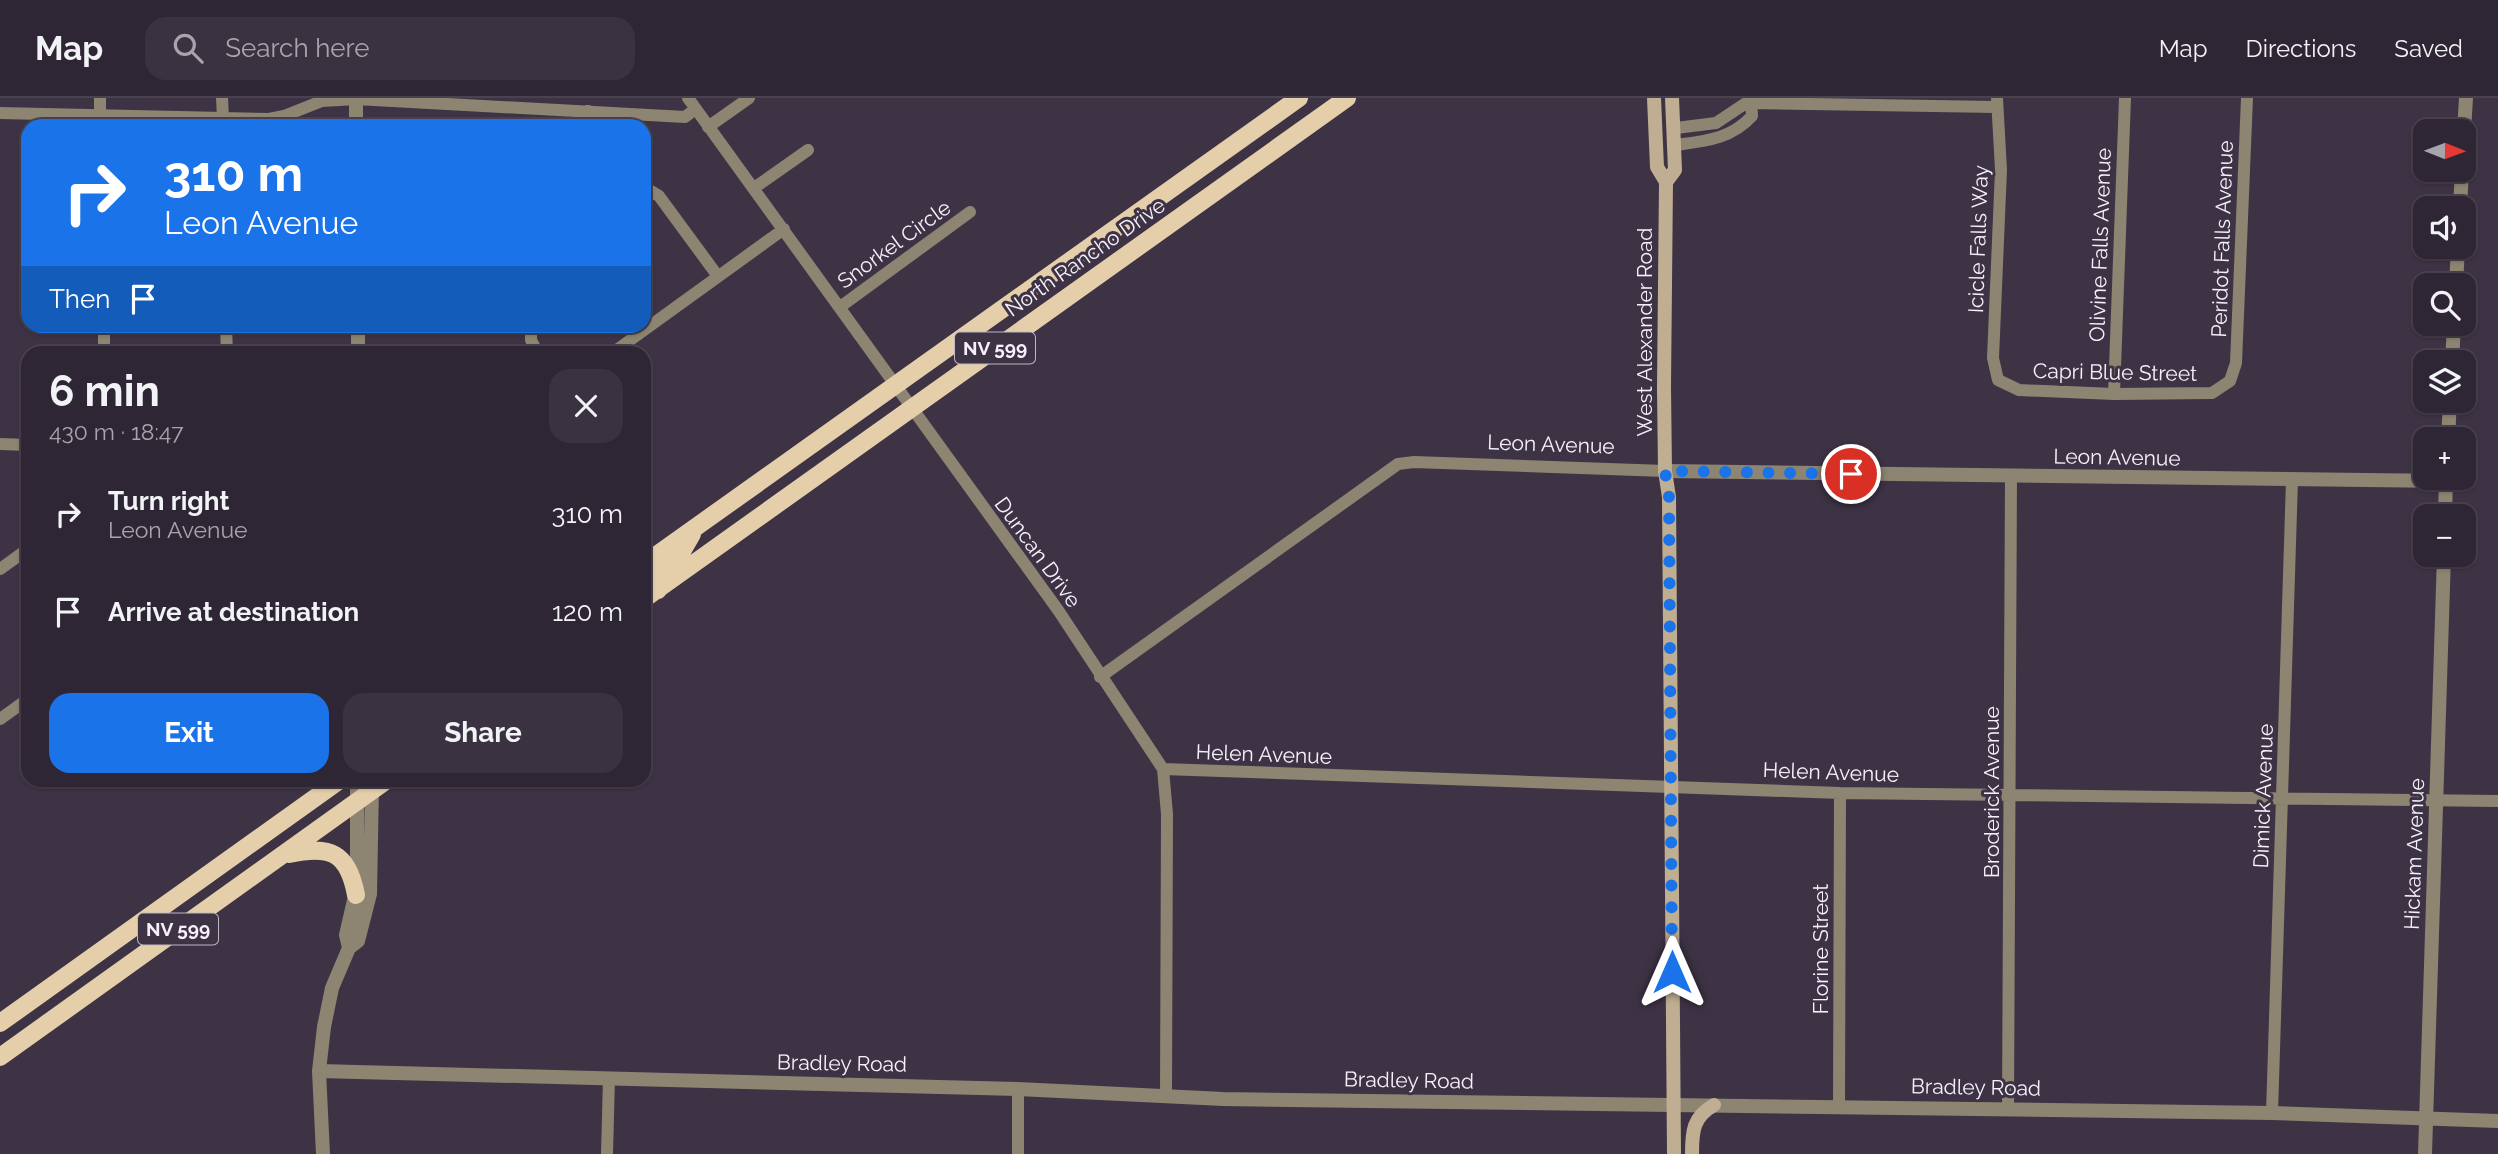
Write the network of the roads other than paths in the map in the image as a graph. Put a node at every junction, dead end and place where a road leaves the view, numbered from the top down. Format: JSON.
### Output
{"nodes":[{"id":1,"x":100,"y":98,"type":"edge"},
{"id":2,"x":222,"y":98,"type":"edge"},
{"id":3,"x":356,"y":98,"type":"edge"},
{"id":4,"x":688,"y":98,"type":"edge"},
{"id":5,"x":749,"y":98,"type":"edge"},
{"id":6,"x":1298,"y":98,"type":"edge"},
{"id":7,"x":1347,"y":98,"type":"edge"},
{"id":8,"x":1654,"y":98,"type":"edge"},
{"id":9,"x":1672,"y":98,"type":"edge"},
{"id":10,"x":2125,"y":98,"type":"edge"},
{"id":11,"x":2247,"y":98,"type":"edge"},
{"id":12,"x":2466,"y":98,"type":"edge"},
{"id":13,"x":1751,"y":101,"type":"edge"},
{"id":14,"x":1883,"y":101,"type":"edge"},
{"id":15,"x":1996,"y":102,"type":"edge"},
{"id":16,"x":694,"y":110,"type":"junction"},
{"id":17,"x":0,"y":113,"type":"edge"},
{"id":18,"x":100,"y":115,"type":"junction"},
{"id":19,"x":223,"y":118,"type":"junction"},
{"id":20,"x":356,"y":119,"type":"edge"},
{"id":21,"x":576,"y":119,"type":"edge"},
{"id":22,"x":620,"y":119,"type":"edge"},
{"id":23,"x":2465,"y":119,"type":"edge"},
{"id":24,"x":708,"y":127,"type":"junction"},
{"id":25,"x":1676,"y":128,"type":"junction"},
{"id":26,"x":1676,"y":145,"type":"junction"},
{"id":27,"x":808,"y":150,"type":"dead end"},
{"id":28,"x":1667,"y":183,"type":"junction"},
{"id":29,"x":754,"y":188,"type":"junction"},
{"id":30,"x":651,"y":191,"type":"edge"},
{"id":31,"x":970,"y":212,"type":"dead end"},
{"id":32,"x":784,"y":229,"type":"junction"},
{"id":33,"x":717,"y":275,"type":"junction"},
{"id":34,"x":840,"y":307,"type":"junction"},
{"id":35,"x":651,"y":324,"type":"edge"},
{"id":36,"x":639,"y":333,"type":"edge"},
{"id":37,"x":622,"y":346,"type":"edge"},
{"id":38,"x":1998,"y":380,"type":"joint"},
{"id":39,"x":2230,"y":381,"type":"joint"},
{"id":40,"x":895,"y":386,"type":"junction"},
{"id":41,"x":2114,"y":394,"type":"junction"},
{"id":42,"x":911,"y":409,"type":"junction"},
{"id":43,"x":0,"y":444,"type":"edge"},
{"id":44,"x":21,"y":445,"type":"edge"},
{"id":45,"x":1665,"y":471,"type":"junction"},
{"id":46,"x":2011,"y":476,"type":"junction"},
{"id":47,"x":2413,"y":479,"type":"edge"},
{"id":48,"x":2292,"y":481,"type":"junction"},
{"id":49,"x":695,"y":527,"type":"junction"},
{"id":50,"x":21,"y":554,"type":"edge"},
{"id":51,"x":651,"y":559,"type":"edge"},
{"id":52,"x":2444,"y":567,"type":"edge"},
{"id":53,"x":0,"y":569,"type":"edge"},
{"id":54,"x":651,"y":594,"type":"edge"},
{"id":55,"x":1100,"y":677,"type":"junction"},
{"id":56,"x":21,"y":704,"type":"edge"},
{"id":57,"x":0,"y":719,"type":"edge"},
{"id":58,"x":1163,"y":769,"type":"junction"},
{"id":59,"x":1672,"y":785,"type":"junction"},
{"id":60,"x":330,"y":787,"type":"edge"},
{"id":61,"x":368,"y":787,"type":"edge"},
{"id":62,"x":372,"y":787,"type":"edge"},
{"id":63,"x":1840,"y":793,"type":"junction"},
{"id":64,"x":2010,"y":794,"type":"junction"},
{"id":65,"x":2283,"y":796,"type":"junction"},
{"id":66,"x":2438,"y":799,"type":"junction"},
{"id":67,"x":356,"y":801,"type":"junction"},
{"id":68,"x":2498,"y":801,"type":"edge"},
{"id":69,"x":283,"y":856,"type":"junction"},
{"id":70,"x":356,"y":895,"type":"junction"},
{"id":71,"x":349,"y":948,"type":"junction"},
{"id":72,"x":0,"y":1023,"type":"edge"},
{"id":73,"x":0,"y":1057,"type":"edge"},
{"id":74,"x":319,"y":1071,"type":"junction"},
{"id":75,"x":609,"y":1078,"type":"junction"},
{"id":76,"x":1018,"y":1089,"type":"junction"},
{"id":77,"x":1166,"y":1094,"type":"junction"},
{"id":78,"x":1673,"y":1105,"type":"junction"},
{"id":79,"x":1714,"y":1105,"type":"junction"},
{"id":80,"x":1839,"y":1106,"type":"junction"},
{"id":81,"x":2008,"y":1109,"type":"junction"},
{"id":82,"x":2272,"y":1113,"type":"junction"},
{"id":83,"x":2425,"y":1119,"type":"junction"},
{"id":84,"x":2498,"y":1121,"type":"edge"},
{"id":85,"x":323,"y":1154,"type":"edge"},
{"id":86,"x":607,"y":1154,"type":"edge"},
{"id":87,"x":1018,"y":1154,"type":"edge"},
{"id":88,"x":1674,"y":1154,"type":"edge"},
{"id":89,"x":1692,"y":1154,"type":"edge"},
{"id":90,"x":2425,"y":1154,"type":"edge"}],
"edges":[{"from":1,"to":18,"type":"street"},
{"from":2,"to":19,"type":"street"},
{"from":3,"to":19,"type":"street"},
{"from":3,"to":20,"type":"street"},
{"from":3,"to":21,"type":"street"},
{"from":4,"to":16,"type":"street","name":"Duncan Drive"},
{"from":5,"to":24,"type":"street"},
{"from":6,"to":40,"type":"main road","name":"North Rancho Drive","number":"NV 599"},
{"from":7,"to":42,"type":"main road","name":"North Rancho Drive","number":"NV 599"},
{"from":8,"to":28,"type":"main road","name":"West Alexander Road"},
{"from":9,"to":25,"type":"main road","name":"West Alexander Road"},
{"from":10,"to":41,"type":"street","name":"Olivine Falls Avenue"},
{"from":11,"to":39,"type":"street","name":"Peridot Falls Avenue"},
{"from":12,"to":23,"type":"street"},
{"from":13,"to":14,"type":"street"},
{"from":13,"to":25,"type":"street"},
{"from":13,"to":26,"type":"street"},
{"from":14,"to":15,"type":"street"},
{"from":15,"to":38,"type":"street","name":"Icicle Falls Way"},
{"from":16,"to":22,"type":"street"},
{"from":16,"to":24,"type":"street","name":"Duncan Drive"},
{"from":17,"to":18,"type":"street"},
{"from":18,"to":19,"type":"street"},
{"from":24,"to":29,"type":"street","name":"Duncan Drive"},
{"from":25,"to":26,"type":"main road","name":"West Alexander Road"},
{"from":26,"to":28,"type":"main road","name":"West Alexander Road"},
{"from":27,"to":29,"type":"street"},
{"from":28,"to":45,"type":"main road","name":"West Alexander Road"},
{"from":29,"to":32,"type":"street","name":"Duncan Drive"},
{"from":30,"to":33,"type":"street"},
{"from":31,"to":34,"type":"street","name":"Snorkel Circle"},
{"from":32,"to":33,"type":"street"},
{"from":32,"to":34,"type":"street","name":"Duncan Drive"},
{"from":33,"to":35,"type":"street"},
{"from":34,"to":40,"type":"street","name":"Duncan Drive"},
{"from":36,"to":37,"type":"street"},
{"from":38,"to":41,"type":"street","name":"Capri Blue Street"},
{"from":39,"to":41,"type":"street","name":"Capri Blue Street"},
{"from":40,"to":42,"type":"street","name":"Duncan Drive"},
{"from":40,"to":49,"type":"main road","name":"North Rancho Drive","number":"NV 599"},
{"from":42,"to":54,"type":"main road","name":"North Rancho Drive","number":"NV 599"},
{"from":42,"to":55,"type":"street","name":"Duncan Drive"},
{"from":43,"to":44,"type":"street"},
{"from":45,"to":46,"type":"street","name":"Leon Avenue"},
{"from":45,"to":55,"type":"street","name":"Leon Avenue"},
{"from":45,"to":59,"type":"main road","name":"West Alexander Road"},
{"from":46,"to":48,"type":"street","name":"Leon Avenue"},
{"from":46,"to":64,"type":"street","name":"Broderick Avenue"},
{"from":47,"to":48,"type":"street","name":"Leon Avenue"},
{"from":48,"to":65,"type":"street","name":"Dimick Avenue"},
{"from":49,"to":51,"type":"main road","name":"North Rancho Drive","number":"NV 599"},
{"from":49,"to":54,"type":"main road"},
{"from":50,"to":53,"type":"street"},
{"from":52,"to":66,"type":"street","name":"Hickam Avenue"},
{"from":55,"to":58,"type":"street","name":"Duncan Drive"},
{"from":56,"to":57,"type":"street"},
{"from":58,"to":59,"type":"street","name":"Helen Avenue"},
{"from":58,"to":77,"type":"street","name":"Duncan Drive"},
{"from":59,"to":63,"type":"street","name":"Helen Avenue"},
{"from":59,"to":78,"type":"main road","name":"West Alexander Road"},
{"from":60,"to":72,"type":"main road","number":"NV 599"},
{"from":61,"to":67,"type":"main road","number":"NV 599"},
{"from":62,"to":71,"type":"street"},
{"from":63,"to":64,"type":"street","name":"Helen Avenue"},
{"from":63,"to":80,"type":"street","name":"Florine Street"},
{"from":64,"to":65,"type":"street","name":"Helen Avenue"},
{"from":64,"to":81,"type":"street","name":"Broderick Avenue"},
{"from":65,"to":66,"type":"street","name":"Helen Avenue"},
{"from":65,"to":82,"type":"street","name":"Dimick Avenue"},
{"from":66,"to":68,"type":"street","name":"Helen Avenue"},
{"from":66,"to":83,"type":"street","name":"Hickam Avenue"},
{"from":67,"to":69,"type":"main road","number":"NV 599"},
{"from":67,"to":70,"type":"street"},
{"from":69,"to":70,"type":"main road"},
{"from":69,"to":73,"type":"main road","number":"NV 599"},
{"from":70,"to":71,"type":"street"},
{"from":71,"to":74,"type":"street"},
{"from":74,"to":75,"type":"street","name":"Bradley Road"},
{"from":74,"to":85,"type":"street"},
{"from":75,"to":76,"type":"street","name":"Bradley Road"},
{"from":75,"to":86,"type":"street"},
{"from":76,"to":77,"type":"street","name":"Bradley Road"},
{"from":76,"to":87,"type":"street"},
{"from":77,"to":78,"type":"street","name":"Bradley Road"},
{"from":78,"to":79,"type":"street","name":"Bradley Road"},
{"from":78,"to":88,"type":"main road","name":"West Alexander Road"},
{"from":79,"to":80,"type":"street","name":"Bradley Road"},
{"from":79,"to":89,"type":"main road"},
{"from":80,"to":81,"type":"street","name":"Bradley Road"},
{"from":81,"to":82,"type":"street","name":"Bradley Road"},
{"from":82,"to":83,"type":"street","name":"Bradley Road"},
{"from":83,"to":84,"type":"street","name":"Bradley Road"},
{"from":83,"to":90,"type":"street","name":"Hickam Avenue"}]}
